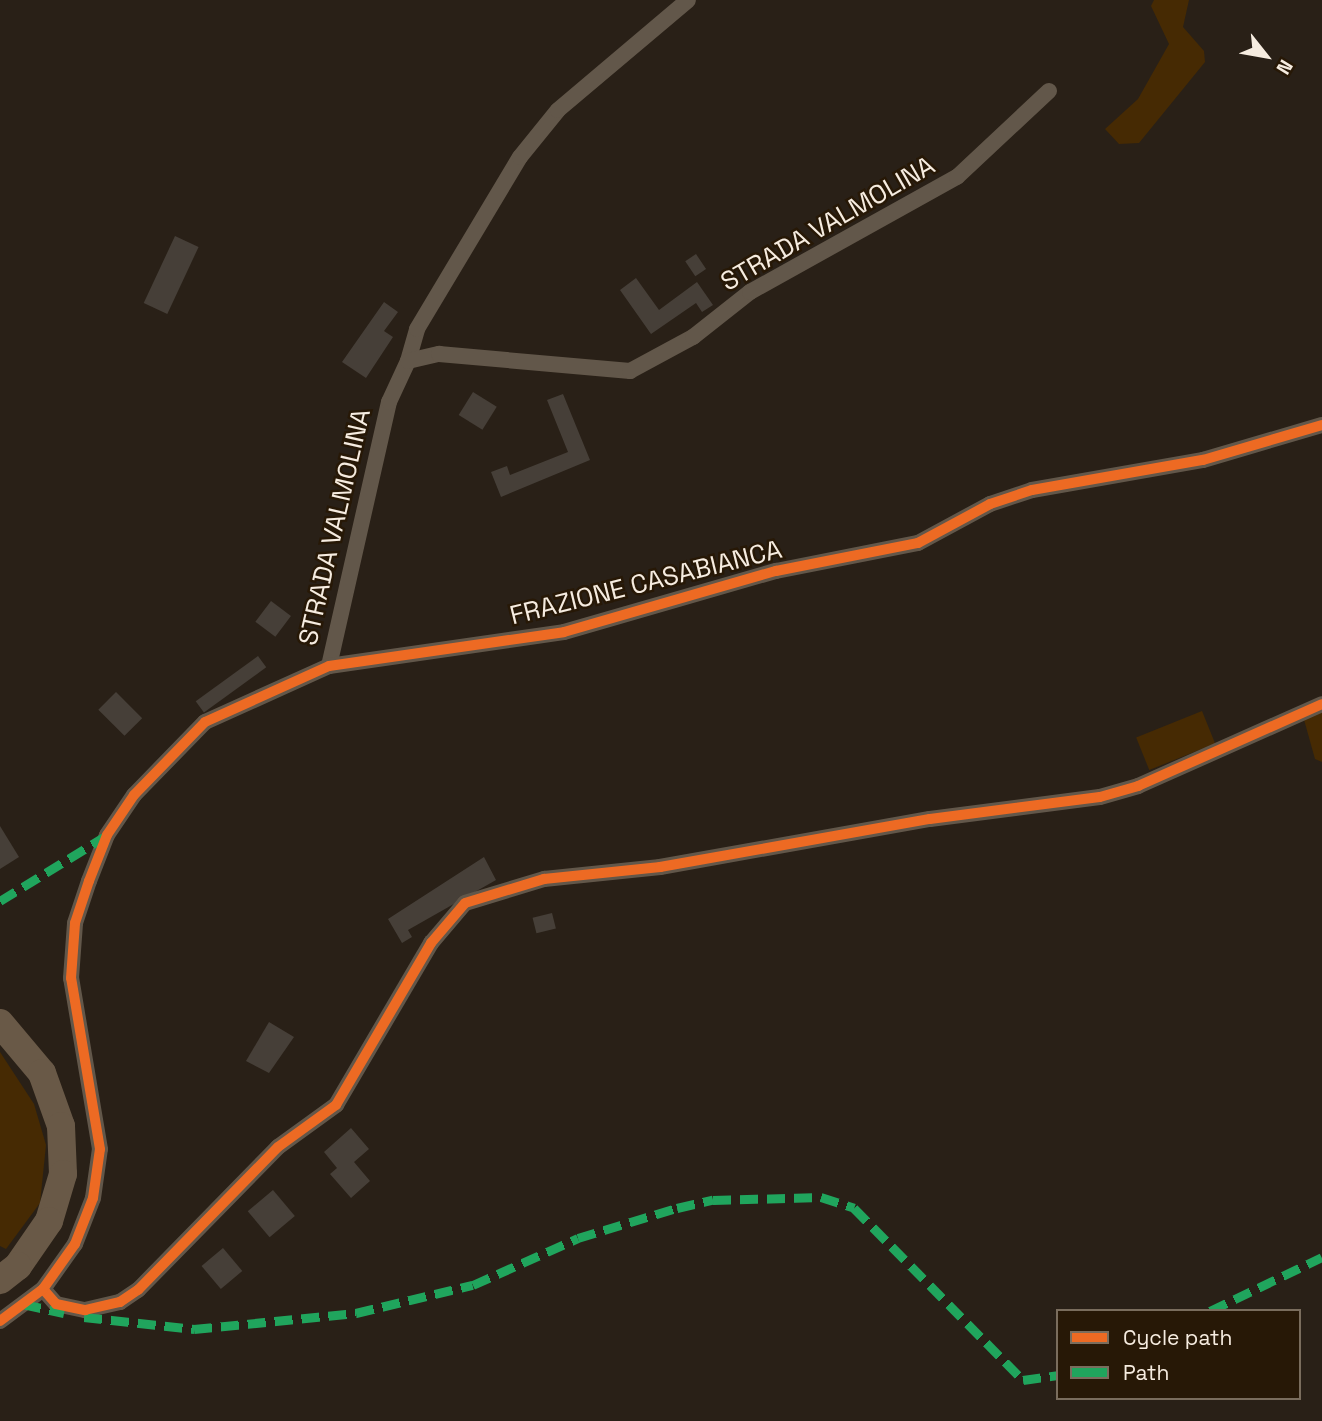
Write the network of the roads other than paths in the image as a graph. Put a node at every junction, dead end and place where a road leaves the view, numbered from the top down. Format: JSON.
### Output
{"nodes":[{"id":1,"x":688,"y":0,"type":"edge"},
{"id":2,"x":1049,"y":90,"type":"dead end"},
{"id":3,"x":408,"y":361,"type":"junction"},
{"id":4,"x":1322,"y":425,"type":"edge"},
{"id":5,"x":329,"y":666,"type":"junction"},
{"id":6,"x":1322,"y":704,"type":"edge"},
{"id":7,"x":0,"y":1023,"type":"edge"},
{"id":8,"x":0,"y":1280,"type":"edge"},
{"id":9,"x":43,"y":1289,"type":"junction"},
{"id":10,"x":0,"y":1321,"type":"edge"}],
"edges":[{"from":1,"to":3,"type":"street","name":"STRADA VALMOLINA"},
{"from":2,"to":3,"type":"street","name":"STRADA VALMOLINA"},
{"from":3,"to":5,"type":"street","name":"STRADA VALMOLINA"},
{"from":4,"to":5,"type":"street","name":"FRAZIONE CASABIANCA"},
{"from":5,"to":9,"type":"street","name":"FRAZIONE CASABIANCA"},
{"from":6,"to":9,"type":"street"},
{"from":7,"to":8,"type":"highway"},
{"from":9,"to":10,"type":"street","name":"FRAZIONE CASABIANCA"}]}
